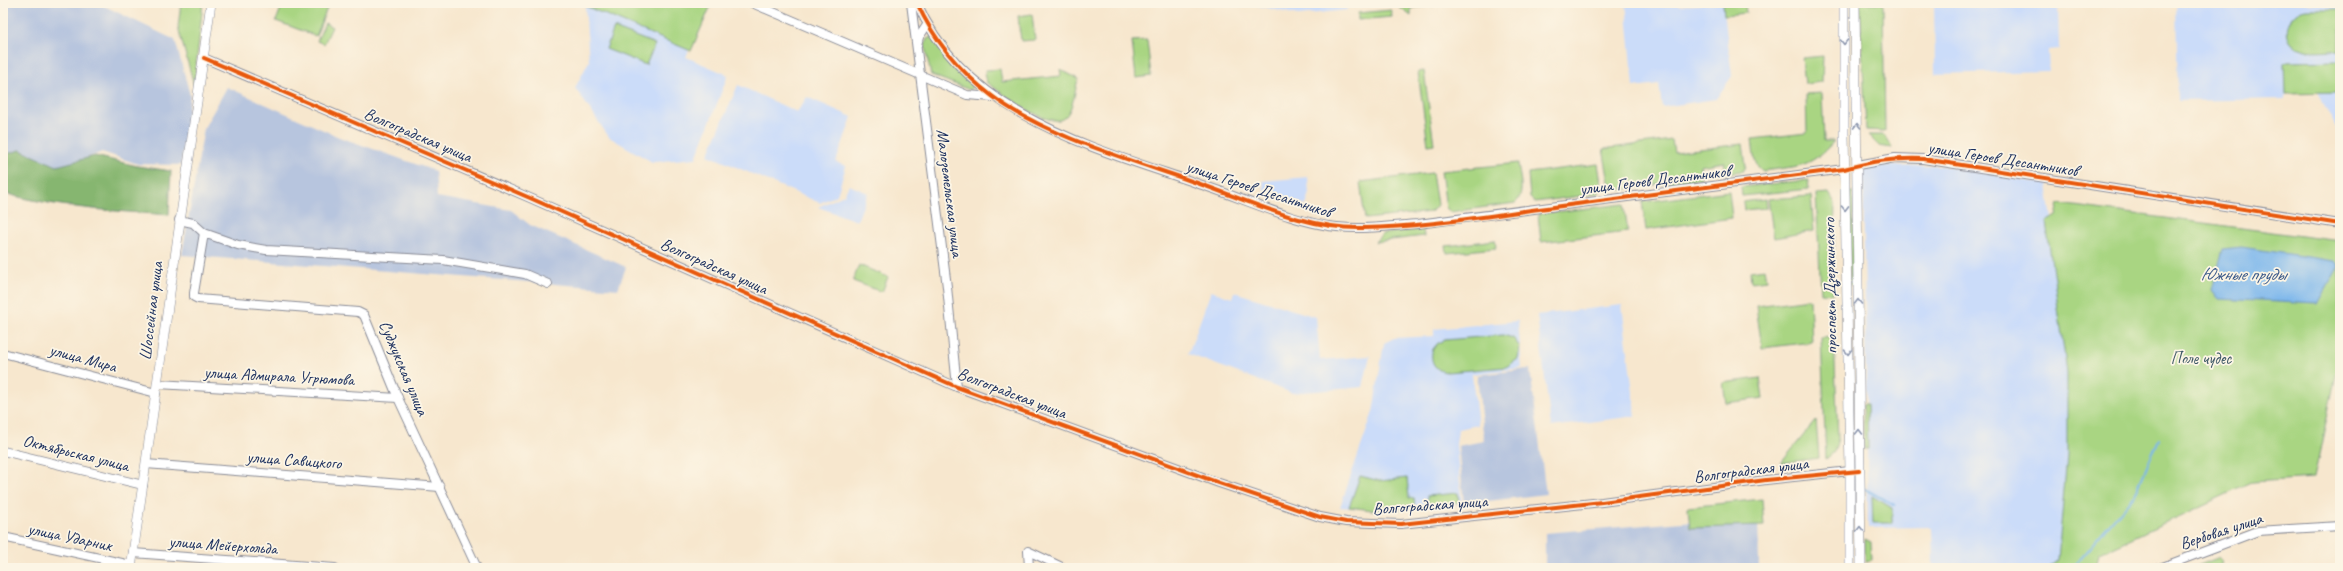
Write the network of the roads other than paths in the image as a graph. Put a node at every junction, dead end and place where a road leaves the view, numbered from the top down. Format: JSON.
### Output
{"nodes":[{"id":1,"x":211,"y":3,"type":"edge"},
{"id":2,"x":752,"y":3,"type":"edge"},
{"id":3,"x":911,"y":3,"type":"edge"},
{"id":4,"x":917,"y":3,"type":"edge"},
{"id":5,"x":1844,"y":3,"type":"edge"},
{"id":6,"x":1854,"y":3,"type":"edge"},
{"id":7,"x":927,"y":25,"type":"junction"},
{"id":8,"x":916,"y":54,"type":"junction"},
{"id":9,"x":204,"y":58,"type":"junction"},
{"id":10,"x":920,"y":75,"type":"junction"},
{"id":11,"x":993,"y":97,"type":"junction"},
{"id":12,"x":1858,"y":165,"type":"junction"},
{"id":13,"x":1844,"y":169,"type":"junction"},
{"id":14,"x":179,"y":220,"type":"junction"},
{"id":15,"x":2340,"y":224,"type":"edge"},
{"id":16,"x":204,"y":233,"type":"junction"},
{"id":17,"x":548,"y":284,"type":"dead end"},
{"id":18,"x":3,"y":353,"type":"edge"},
{"id":19,"x":957,"y":386,"type":"junction"},
{"id":20,"x":157,"y":388,"type":"junction"},
{"id":21,"x":398,"y":398,"type":"junction"},
{"id":22,"x":3,"y":451,"type":"edge"},
{"id":23,"x":146,"y":464,"type":"junction"},
{"id":24,"x":1855,"y":471,"type":"junction"},
{"id":25,"x":143,"y":485,"type":"junction"},
{"id":26,"x":440,"y":487,"type":"junction"},
{"id":27,"x":2340,"y":526,"type":"edge"},
{"id":28,"x":3,"y":537,"type":"edge"},
{"id":29,"x":133,"y":553,"type":"junction"},
{"id":30,"x":131,"y":567,"type":"edge"},
{"id":31,"x":335,"y":568,"type":"edge"},
{"id":32,"x":477,"y":568,"type":"edge"},
{"id":33,"x":1030,"y":568,"type":"edge"},
{"id":34,"x":1064,"y":568,"type":"edge"},
{"id":35,"x":1850,"y":568,"type":"edge"},
{"id":36,"x":1861,"y":568,"type":"edge"},
{"id":37,"x":2160,"y":568,"type":"edge"}],
"edges":[{"from":1,"to":9,"type":"street","name":"Шоссейная улица"},
{"from":2,"to":10,"type":"street","name":"улица Героев Десантников"},
{"from":3,"to":8,"type":"street","name":"Малоземельская улица"},
{"from":4,"to":7,"type":"street"},
{"from":5,"to":13,"type":"street","name":"проспект Дзержинского","one_way":true},
{"from":12,"to":6,"type":"street","name":"проспект Дзержинского","one_way":true},
{"from":7,"to":8,"type":"street"},
{"from":7,"to":11,"type":"street"},
{"from":8,"to":10,"type":"street","name":"Малоземельская улица"},
{"from":9,"to":14,"type":"street","name":"Шоссейная улица"},
{"from":9,"to":19,"type":"street","name":"Волгоградская улица"},
{"from":10,"to":11,"type":"street","name":"улица Героев Десантников"},
{"from":10,"to":19,"type":"street","name":"Малоземельская улица"},
{"from":11,"to":13,"type":"street","name":"улица Героев Десантников"},
{"from":12,"to":13,"type":"street","name":"улица Героев Десантников"},
{"from":12,"to":15,"type":"street","name":"улица Героев Десантников"},
{"from":24,"to":12,"type":"street","name":"проспект Дзержинского","one_way":true},
{"from":13,"to":24,"type":"street","name":"проспект Дзержинского","one_way":true},
{"from":14,"to":16,"type":"street"},
{"from":14,"to":20,"type":"street","name":"Шоссейная улица"},
{"from":16,"to":17,"type":"street"},
{"from":16,"to":21,"type":"street","name":"Суджукская улица"},
{"from":18,"to":20,"type":"street","name":"улица Мира"},
{"from":19,"to":24,"type":"street","name":"Волгоградская улица"},
{"from":20,"to":21,"type":"street","name":"улица Адмирала Угрюмова"},
{"from":20,"to":23,"type":"street","name":"Шоссейная улица"},
{"from":21,"to":26,"type":"street","name":"Суджукская улица"},
{"from":22,"to":25,"type":"street","name":"Октябрьская улица"},
{"from":23,"to":25,"type":"street","name":"Шоссейная улица"},
{"from":23,"to":26,"type":"street","name":"улица Савицкого"},
{"from":24,"to":35,"type":"street","name":"проспект Дзержинского"},
{"from":36,"to":24,"type":"street","name":"проспект Дзержинского","one_way":true},
{"from":25,"to":29,"type":"street","name":"Шоссейная улица"},
{"from":26,"to":32,"type":"street","name":"Суджукская улица"},
{"from":27,"to":37,"type":"street","name":"Вербовая улица"},
{"from":28,"to":30,"type":"street","name":"улица Ударник"},
{"from":29,"to":30,"type":"street","name":"Шоссейная улица"},
{"from":29,"to":31,"type":"street","name":"улица Мейерхольда"},
{"from":33,"to":34,"type":"street"}]}
